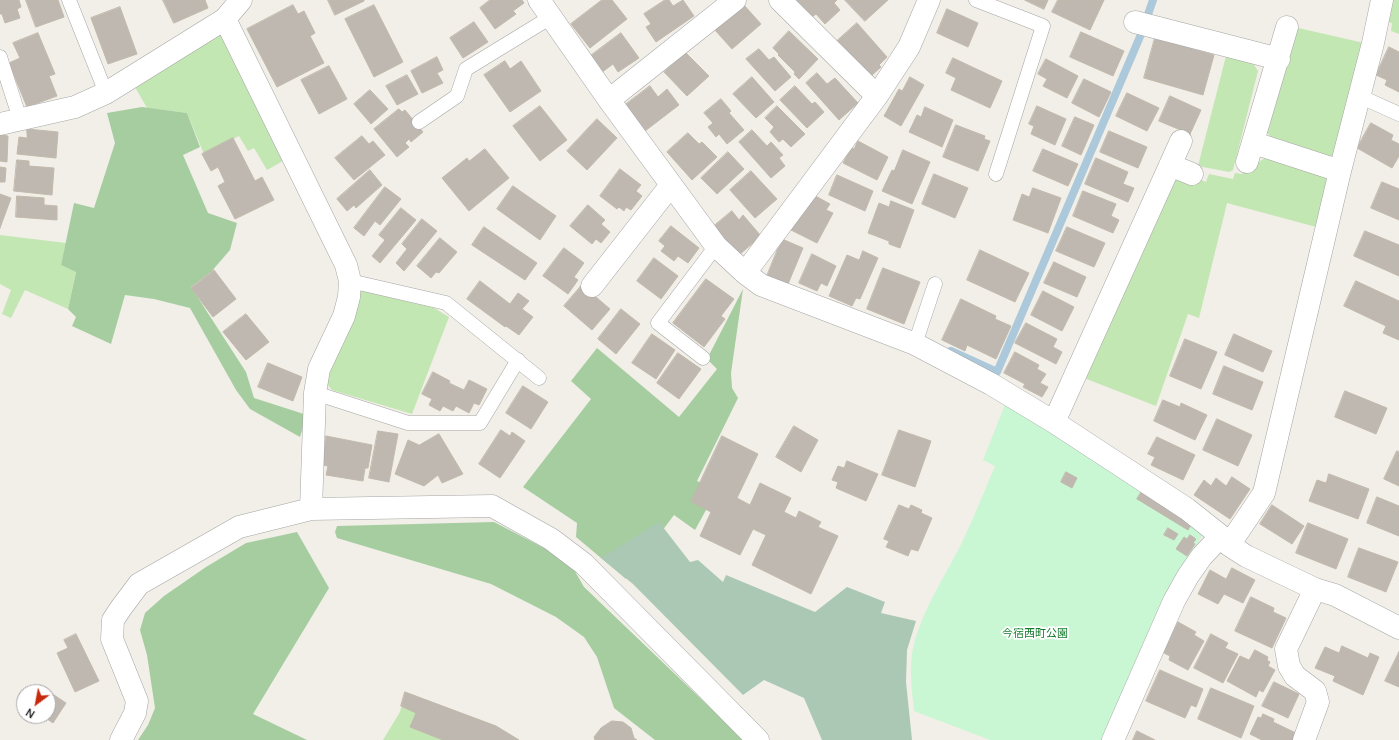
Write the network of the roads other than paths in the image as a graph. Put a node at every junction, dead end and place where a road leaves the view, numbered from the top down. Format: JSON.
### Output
{"nodes":[{"id":1,"x":70,"y":0,"type":"edge"},
{"id":2,"x":242,"y":0,"type":"edge"},
{"id":3,"x":735,"y":0,"type":"edge"},
{"id":4,"x":780,"y":0,"type":"edge"},
{"id":5,"x":929,"y":0,"type":"edge"},
{"id":6,"x":976,"y":0,"type":"edge"},
{"id":7,"x":1382,"y":0,"type":"edge"},
{"id":8,"x":545,"y":9,"type":"edge"},
{"id":9,"x":225,"y":19,"type":"junction"},
{"id":10,"x":1135,"y":22,"type":"dead end"},
{"id":11,"x":1287,"y":27,"type":"dead end"},
{"id":12,"x":0,"y":57,"type":"edge"},
{"id":13,"x":1278,"y":59,"type":"junction"},
{"id":14,"x":106,"y":93,"type":"junction"},
{"id":15,"x":877,"y":96,"type":"junction"},
{"id":16,"x":1359,"y":96,"type":"junction"},
{"id":17,"x":609,"y":100,"type":"junction"},
{"id":18,"x":1399,"y":114,"type":"edge"},
{"id":19,"x":10,"y":122,"type":"edge"},
{"id":20,"x":419,"y":122,"type":"dead end"},
{"id":21,"x":1181,"y":141,"type":"dead end"},
{"id":22,"x":1170,"y":165,"type":"junction"},
{"id":23,"x":1340,"y":171,"type":"junction"},
{"id":24,"x":996,"y":174,"type":"dead end"},
{"id":25,"x":1192,"y":174,"type":"dead end"},
{"id":26,"x":671,"y":185,"type":"junction"},
{"id":27,"x":716,"y":246,"type":"junction"},
{"id":28,"x":745,"y":273,"type":"junction"},
{"id":29,"x":350,"y":281,"type":"junction"},
{"id":30,"x":935,"y":284,"type":"dead end"},
{"id":31,"x":592,"y":286,"type":"dead end"},
{"id":32,"x":915,"y":344,"type":"junction"},
{"id":33,"x":703,"y":358,"type":"dead end"},
{"id":34,"x":518,"y":360,"type":"junction"},
{"id":35,"x":539,"y":378,"type":"dead end"},
{"id":36,"x":315,"y":393,"type":"junction"},
{"id":37,"x":1054,"y":422,"type":"junction"},
{"id":38,"x":311,"y":508,"type":"junction"},
{"id":39,"x":1225,"y":540,"type":"junction"},
{"id":40,"x":1315,"y":589,"type":"junction"},
{"id":41,"x":1399,"y":628,"type":"edge"},
{"id":42,"x":121,"y":740,"type":"edge"},
{"id":43,"x":758,"y":740,"type":"edge"},
{"id":44,"x":1113,"y":740,"type":"edge"},
{"id":45,"x":1304,"y":740,"type":"edge"}],
"edges":[{"from":1,"to":14,"type":"lane"},
{"from":2,"to":9,"type":"street"},
{"from":3,"to":17,"type":"street"},
{"from":4,"to":15,"type":"street"},
{"from":5,"to":15,"type":"street"},
{"from":6,"to":24,"type":"lane"},
{"from":7,"to":16,"type":"street"},
{"from":8,"to":17,"type":"street"},
{"from":8,"to":20,"type":"lane"},
{"from":9,"to":14,"type":"street"},
{"from":9,"to":29,"type":"street"},
{"from":10,"to":13,"type":"street"},
{"from":11,"to":13,"type":"street"},
{"from":12,"to":19,"type":"lane"},
{"from":13,"to":23,"type":"street"},
{"from":14,"to":19,"type":"street"},
{"from":15,"to":28,"type":"street"},
{"from":16,"to":18,"type":"lane"},
{"from":16,"to":23,"type":"street"},
{"from":17,"to":26,"type":"street"},
{"from":21,"to":22,"type":"street"},
{"from":22,"to":25,"type":"street"},
{"from":22,"to":37,"type":"street"},
{"from":23,"to":39,"type":"street"},
{"from":26,"to":27,"type":"street"},
{"from":26,"to":31,"type":"street"},
{"from":27,"to":28,"type":"street"},
{"from":27,"to":33,"type":"lane"},
{"from":28,"to":32,"type":"street"},
{"from":29,"to":34,"type":"lane"},
{"from":29,"to":36,"type":"street"},
{"from":30,"to":32,"type":"lane"},
{"from":32,"to":37,"type":"street"},
{"from":34,"to":35,"type":"lane"},
{"from":34,"to":36,"type":"lane"},
{"from":36,"to":38,"type":"street"},
{"from":37,"to":39,"type":"street"},
{"from":38,"to":42,"type":"street"},
{"from":38,"to":43,"type":"street"},
{"from":39,"to":40,"type":"street"},
{"from":39,"to":44,"type":"street"},
{"from":40,"to":41,"type":"street"},
{"from":40,"to":45,"type":"street"}]}
